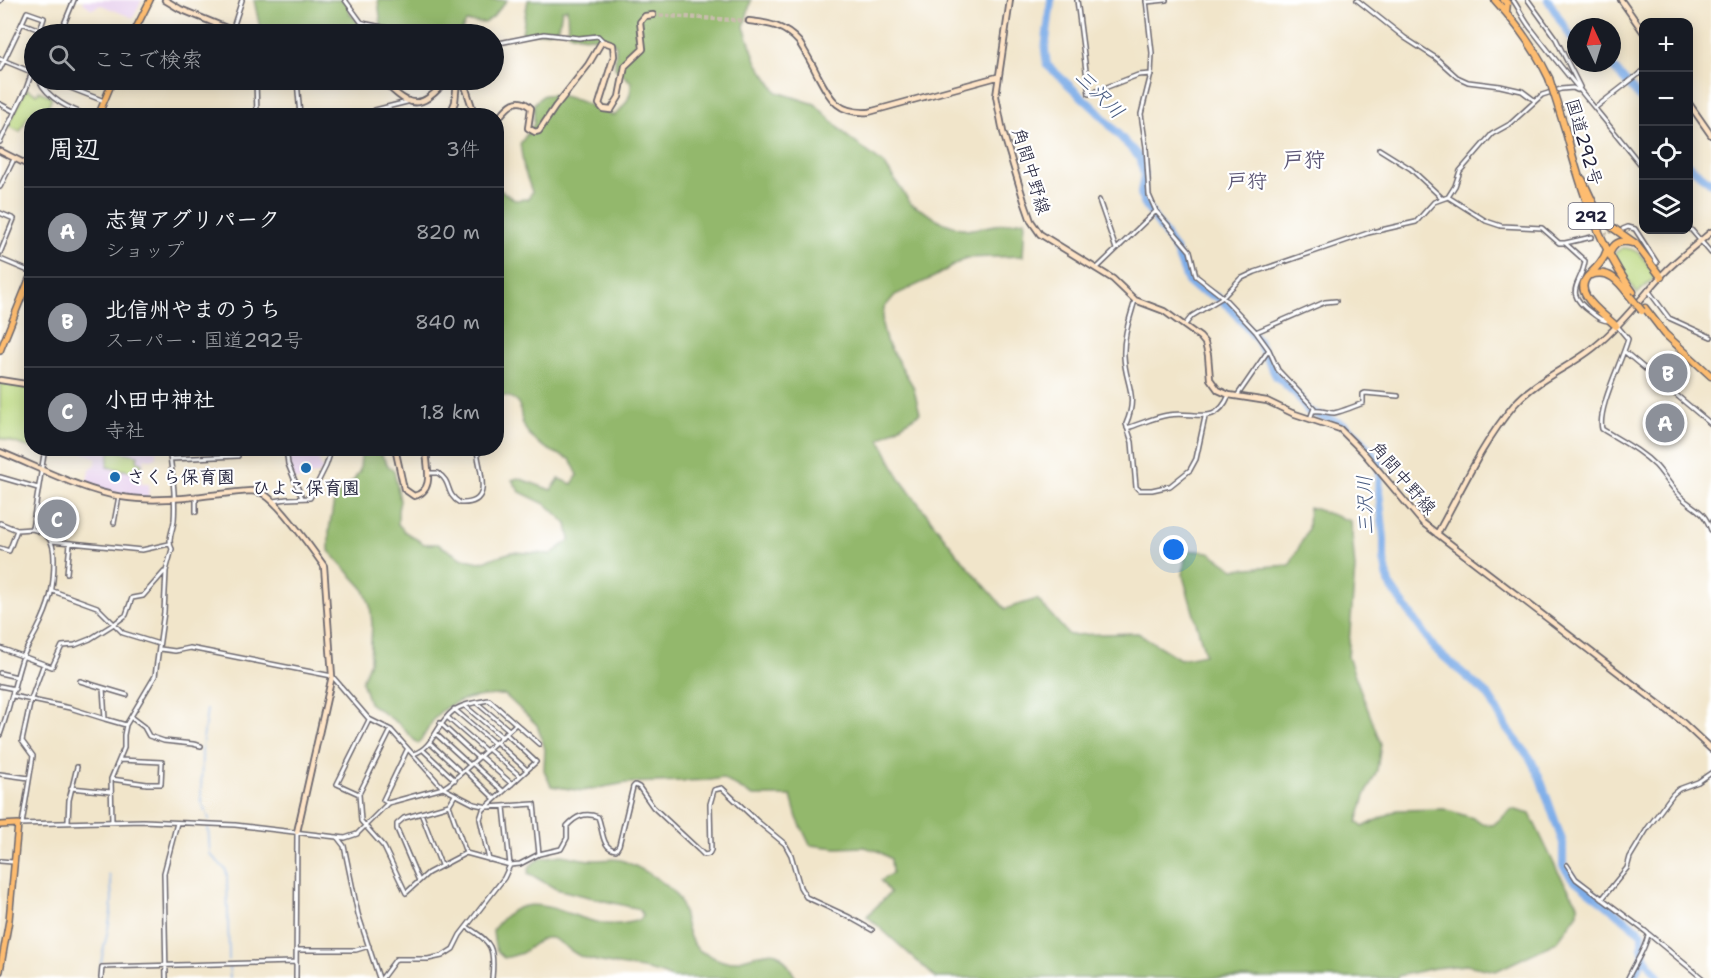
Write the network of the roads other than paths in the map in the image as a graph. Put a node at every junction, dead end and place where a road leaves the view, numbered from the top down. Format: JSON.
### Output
{"nodes":[{"id":1,"x":75,"y":0,"type":"edge"},
{"id":2,"x":150,"y":0,"type":"edge"},
{"id":3,"x":165,"y":0,"type":"edge"},
{"id":4,"x":242,"y":0,"type":"edge"},
{"id":5,"x":345,"y":0,"type":"edge"},
{"id":6,"x":1010,"y":0,"type":"edge"},
{"id":7,"x":1077,"y":0,"type":"edge"},
{"id":8,"x":1166,"y":0,"type":"edge"},
{"id":9,"x":1357,"y":0,"type":"edge"},
{"id":10,"x":1495,"y":0,"type":"edge"},
{"id":11,"x":1504,"y":0,"type":"edge"},
{"id":12,"x":1513,"y":0,"type":"edge"},
{"id":13,"x":1528,"y":0,"type":"edge"},
{"id":14,"x":1621,"y":0,"type":"edge"},
{"id":15,"x":1146,"y":1,"type":"edge"},
{"id":16,"x":1506,"y":12,"type":"junction"},
{"id":17,"x":653,"y":15,"type":"dead end"},
{"id":18,"x":749,"y":21,"type":"tunnel mouth"},
{"id":19,"x":22,"y":23,"type":"joint"},
{"id":20,"x":42,"y":24,"type":"edge"},
{"id":21,"x":64,"y":24,"type":"edge"},
{"id":22,"x":139,"y":24,"type":"edge"},
{"id":23,"x":213,"y":24,"type":"edge"},
{"id":24,"x":234,"y":24,"type":"edge"},
{"id":25,"x":367,"y":24,"type":"edge"},
{"id":26,"x":1639,"y":26,"type":"edge"},
{"id":27,"x":504,"y":42,"type":"edge"},
{"id":28,"x":604,"y":42,"type":"junction"},
{"id":29,"x":2,"y":60,"type":"edge"},
{"id":30,"x":0,"y":69,"type":"edge"},
{"id":31,"x":24,"y":69,"type":"edge"},
{"id":32,"x":1641,"y":72,"type":"edge"},
{"id":33,"x":1151,"y":74,"type":"junction"},
{"id":34,"x":997,"y":77,"type":"junction"},
{"id":35,"x":25,"y":90,"type":"edge"},
{"id":36,"x":43,"y":90,"type":"edge"},
{"id":37,"x":76,"y":90,"type":"edge"},
{"id":38,"x":109,"y":90,"type":"edge"},
{"id":39,"x":256,"y":90,"type":"edge"},
{"id":40,"x":298,"y":90,"type":"edge"},
{"id":41,"x":393,"y":90,"type":"edge"},
{"id":42,"x":437,"y":90,"type":"edge"},
{"id":43,"x":456,"y":90,"type":"edge"},
{"id":44,"x":466,"y":90,"type":"edge"},
{"id":45,"x":1578,"y":90,"type":"junction"},
{"id":46,"x":1534,"y":100,"type":"junction"},
{"id":47,"x":104,"y":101,"type":"junction"},
{"id":48,"x":407,"y":102,"type":"junction"},
{"id":49,"x":0,"y":104,"type":"edge"},
{"id":50,"x":1597,"y":107,"type":"junction"},
{"id":51,"x":69,"y":108,"type":"edge"},
{"id":52,"x":101,"y":108,"type":"edge"},
{"id":53,"x":257,"y":108,"type":"edge"},
{"id":54,"x":299,"y":108,"type":"edge"},
{"id":55,"x":383,"y":108,"type":"edge"},
{"id":56,"x":452,"y":108,"type":"edge"},
{"id":57,"x":472,"y":108,"type":"edge"},
{"id":58,"x":1693,"y":108,"type":"edge"},
{"id":59,"x":504,"y":111,"type":"edge"},
{"id":60,"x":15,"y":112,"type":"junction"},
{"id":61,"x":1711,"y":135,"type":"edge"},
{"id":62,"x":0,"y":142,"type":"edge"},
{"id":63,"x":1379,"y":149,"type":"dead end"},
{"id":64,"x":0,"y":151,"type":"edge"},
{"id":65,"x":14,"y":159,"type":"junction"},
{"id":66,"x":1574,"y":162,"type":"junction"},
{"id":67,"x":1639,"y":162,"type":"edge"},
{"id":68,"x":24,"y":163,"type":"edge"},
{"id":69,"x":0,"y":187,"type":"edge"},
{"id":70,"x":1448,"y":197,"type":"junction"},
{"id":71,"x":1442,"y":198,"type":"junction"},
{"id":72,"x":1099,"y":200,"type":"dead end"},
{"id":73,"x":1155,"y":212,"type":"junction"},
{"id":74,"x":0,"y":213,"type":"edge"},
{"id":75,"x":1623,"y":228,"type":"dead end"},
{"id":76,"x":1693,"y":231,"type":"edge"},
{"id":77,"x":1711,"y":232,"type":"edge"},
{"id":78,"x":1592,"y":237,"type":"tunnel mouth"},
{"id":79,"x":1701,"y":240,"type":"junction"},
{"id":80,"x":1565,"y":243,"type":"junction"},
{"id":81,"x":1636,"y":244,"type":"junction"},
{"id":82,"x":1116,"y":249,"type":"junction"},
{"id":83,"x":0,"y":253,"type":"edge"},
{"id":84,"x":1608,"y":253,"type":"junction"},
{"id":85,"x":1711,"y":253,"type":"edge"},
{"id":86,"x":0,"y":259,"type":"edge"},
{"id":87,"x":1658,"y":263,"type":"dead end"},
{"id":88,"x":24,"y":269,"type":"edge"},
{"id":89,"x":1096,"y":269,"type":"junction"},
{"id":90,"x":1588,"y":276,"type":"junction"},
{"id":91,"x":1661,"y":277,"type":"junction"},
{"id":92,"x":1648,"y":290,"type":"junction"},
{"id":93,"x":24,"y":292,"type":"edge"},
{"id":94,"x":1631,"y":294,"type":"junction"},
{"id":95,"x":1223,"y":297,"type":"junction"},
{"id":96,"x":1135,"y":300,"type":"junction"},
{"id":97,"x":1336,"y":301,"type":"dead end"},
{"id":98,"x":1614,"y":323,"type":"junction"},
{"id":99,"x":1184,"y":326,"type":"junction"},
{"id":100,"x":1256,"y":332,"type":"junction"},
{"id":101,"x":1711,"y":337,"type":"edge"},
{"id":102,"x":1269,"y":350,"type":"junction"},
{"id":103,"x":0,"y":351,"type":"edge"},
{"id":104,"x":1625,"y":352,"type":"junction"},
{"id":105,"x":1711,"y":376,"type":"edge"},
{"id":106,"x":0,"y":380,"type":"edge"},
{"id":107,"x":24,"y":384,"type":"edge"},
{"id":108,"x":1229,"y":395,"type":"junction"},
{"id":109,"x":1237,"y":396,"type":"junction"},
{"id":110,"x":1398,"y":396,"type":"dead end"},
{"id":111,"x":1314,"y":411,"type":"junction"},
{"id":112,"x":1205,"y":417,"type":"junction"},
{"id":113,"x":1310,"y":419,"type":"junction"},
{"id":114,"x":1711,"y":424,"type":"edge"},
{"id":115,"x":1127,"y":428,"type":"junction"},
{"id":116,"x":0,"y":452,"type":"edge"},
{"id":117,"x":44,"y":456,"type":"edge"},
{"id":118,"x":170,"y":456,"type":"edge"},
{"id":119,"x":238,"y":456,"type":"dead end"},
{"id":120,"x":287,"y":456,"type":"edge"},
{"id":121,"x":329,"y":456,"type":"edge"},
{"id":122,"x":397,"y":456,"type":"edge"},
{"id":123,"x":427,"y":456,"type":"edge"},
{"id":124,"x":477,"y":456,"type":"edge"},
{"id":125,"x":171,"y":459,"type":"junction"},
{"id":126,"x":42,"y":469,"type":"junction"},
{"id":127,"x":428,"y":474,"type":"junction"},
{"id":128,"x":0,"y":477,"type":"edge"},
{"id":129,"x":38,"y":488,"type":"junction"},
{"id":130,"x":119,"y":496,"type":"junction"},
{"id":131,"x":196,"y":496,"type":"junction"},
{"id":132,"x":173,"y":498,"type":"junction"},
{"id":133,"x":302,"y":499,"type":"junction"},
{"id":134,"x":273,"y":501,"type":"junction"},
{"id":135,"x":196,"y":512,"type":"dead end"},
{"id":136,"x":0,"y":523,"type":"edge"},
{"id":137,"x":114,"y":523,"type":"dead end"},
{"id":138,"x":32,"y":529,"type":"junction"},
{"id":139,"x":17,"y":530,"type":"junction"},
{"id":140,"x":1711,"y":530,"type":"edge"},
{"id":141,"x":1437,"y":534,"type":"junction"},
{"id":142,"x":51,"y":541,"type":"junction"},
{"id":143,"x":70,"y":544,"type":"junction"},
{"id":144,"x":169,"y":544,"type":"junction"},
{"id":145,"x":0,"y":548,"type":"edge"},
{"id":146,"x":166,"y":571,"type":"junction"},
{"id":147,"x":67,"y":573,"type":"dead end"},
{"id":148,"x":53,"y":591,"type":"junction"},
{"id":149,"x":114,"y":624,"type":"junction"},
{"id":150,"x":160,"y":647,"type":"junction"},
{"id":151,"x":0,"y":648,"type":"edge"},
{"id":152,"x":23,"y":657,"type":"junction"},
{"id":153,"x":43,"y":665,"type":"junction"},
{"id":154,"x":0,"y":673,"type":"edge"},
{"id":155,"x":332,"y":676,"type":"junction"},
{"id":156,"x":17,"y":677,"type":"junction"},
{"id":157,"x":80,"y":681,"type":"dead end"},
{"id":158,"x":0,"y":686,"type":"edge"},
{"id":159,"x":103,"y":688,"type":"junction"},
{"id":160,"x":15,"y":689,"type":"junction"},
{"id":161,"x":127,"y":695,"type":"dead end"},
{"id":162,"x":13,"y":696,"type":"junction"},
{"id":163,"x":31,"y":699,"type":"junction"},
{"id":164,"x":477,"y":703,"type":"junction"},
{"id":165,"x":465,"y":706,"type":"junction"},
{"id":166,"x":454,"y":709,"type":"junction"},
{"id":167,"x":0,"y":717,"type":"edge"},
{"id":168,"x":447,"y":717,"type":"junction"},
{"id":169,"x":132,"y":718,"type":"junction"},
{"id":170,"x":6,"y":719,"type":"junction"},
{"id":171,"x":105,"y":719,"type":"junction"},
{"id":172,"x":369,"y":719,"type":"junction"},
{"id":173,"x":440,"y":723,"type":"junction"},
{"id":174,"x":516,"y":724,"type":"junction"},
{"id":175,"x":126,"y":725,"type":"junction"},
{"id":176,"x":391,"y":730,"type":"junction"},
{"id":177,"x":509,"y":730,"type":"junction"},
{"id":178,"x":435,"y":734,"type":"junction"},
{"id":179,"x":0,"y":735,"type":"edge"},
{"id":180,"x":503,"y":735,"type":"junction"},
{"id":181,"x":430,"y":742,"type":"junction"},
{"id":182,"x":495,"y":743,"type":"junction"},
{"id":183,"x":539,"y":744,"type":"dead end"},
{"id":184,"x":201,"y":746,"type":"dead end"},
{"id":185,"x":1710,"y":747,"type":"edge"},
{"id":186,"x":407,"y":750,"type":"junction"},
{"id":187,"x":487,"y":750,"type":"junction"},
{"id":188,"x":424,"y":751,"type":"junction"},
{"id":189,"x":412,"y":754,"type":"junction"},
{"id":190,"x":479,"y":757,"type":"junction"},
{"id":191,"x":120,"y":760,"type":"junction"},
{"id":192,"x":471,"y":764,"type":"junction"},
{"id":193,"x":77,"y":767,"type":"dead end"},
{"id":194,"x":527,"y":770,"type":"junction"},
{"id":195,"x":464,"y":771,"type":"junction"},
{"id":196,"x":1711,"y":772,"type":"edge"},
{"id":197,"x":0,"y":774,"type":"edge"},
{"id":198,"x":520,"y":776,"type":"junction"},
{"id":199,"x":29,"y":778,"type":"junction"},
{"id":200,"x":111,"y":779,"type":"junction"},
{"id":201,"x":455,"y":780,"type":"junction"},
{"id":202,"x":512,"y":784,"type":"junction"},
{"id":203,"x":71,"y":788,"type":"junction"},
{"id":204,"x":443,"y":788,"type":"junction"},
{"id":205,"x":503,"y":791,"type":"junction"},
{"id":206,"x":111,"y":792,"type":"junction"},
{"id":207,"x":359,"y":794,"type":"junction"},
{"id":208,"x":455,"y":795,"type":"junction"},
{"id":209,"x":495,"y":799,"type":"junction"},
{"id":210,"x":388,"y":803,"type":"junction"},
{"id":211,"x":449,"y":805,"type":"junction"},
{"id":212,"x":488,"y":807,"type":"junction"},
{"id":213,"x":504,"y":807,"type":"junction"},
{"id":214,"x":421,"y":813,"type":"junction"},
{"id":215,"x":68,"y":821,"type":"junction"},
{"id":216,"x":112,"y":822,"type":"junction"},
{"id":217,"x":177,"y":823,"type":"junction"},
{"id":218,"x":20,"y":824,"type":"junction"},
{"id":219,"x":0,"y":825,"type":"edge"},
{"id":220,"x":364,"y":827,"type":"junction"},
{"id":221,"x":297,"y":832,"type":"junction"},
{"id":222,"x":338,"y":837,"type":"junction"},
{"id":223,"x":466,"y":853,"type":"junction"},
{"id":224,"x":539,"y":854,"type":"junction"},
{"id":225,"x":0,"y":861,"type":"edge"},
{"id":226,"x":489,"y":861,"type":"junction"},
{"id":227,"x":14,"y":862,"type":"junction"},
{"id":228,"x":441,"y":865,"type":"junction"},
{"id":229,"x":510,"y":865,"type":"junction"},
{"id":230,"x":1567,"y":865,"type":"dead end"},
{"id":231,"x":419,"y":881,"type":"junction"},
{"id":232,"x":1602,"y":899,"type":"junction"},
{"id":233,"x":467,"y":927,"type":"junction"},
{"id":234,"x":872,"y":930,"type":"dead end"},
{"id":235,"x":1648,"y":935,"type":"junction"},
{"id":236,"x":369,"y":946,"type":"junction"},
{"id":237,"x":296,"y":950,"type":"junction"},
{"id":238,"x":296,"y":962,"type":"junction"},
{"id":239,"x":166,"y":965,"type":"junction"},
{"id":240,"x":0,"y":971,"type":"edge"},
{"id":241,"x":101,"y":978,"type":"edge"},
{"id":242,"x":166,"y":978,"type":"edge"},
{"id":243,"x":296,"y":978,"type":"edge"},
{"id":244,"x":381,"y":978,"type":"edge"},
{"id":245,"x":492,"y":978,"type":"edge"},
{"id":246,"x":1628,"y":978,"type":"edge"},
{"id":247,"x":1702,"y":978,"type":"edge"}],
"edges":[{"from":1,"to":21,"type":"street"},
{"from":2,"to":22,"type":"main road"},
{"from":3,"to":23,"type":"street"},
{"from":4,"to":24,"type":"street"},
{"from":5,"to":25,"type":"street"},
{"from":6,"to":34,"type":"street","name":"角間中野線"},
{"from":7,"to":33,"type":"street"},
{"from":8,"to":15,"type":"street"},
{"from":9,"to":46,"type":"street"},
{"from":10,"to":16,"type":"highway","name":"国道292号","number":"292"},
{"from":11,"to":16,"type":"highway"},
{"from":12,"to":45,"type":"street"},
{"from":13,"to":45,"type":"street"},
{"from":14,"to":26,"type":"street"},
{"from":15,"to":33,"type":"street"},
{"from":16,"to":66,"type":"highway","name":"国道292号","number":"292","bridge":true},
{"from":17,"to":28,"type":"street"},
{"from":18,"to":34,"type":"street"},
{"from":19,"to":20,"type":"street"},
{"from":19,"to":29,"type":"street"},
{"from":27,"to":28,"type":"street"},
{"from":28,"to":59,"type":"street"},
{"from":29,"to":30,"type":"street"},
{"from":29,"to":31,"type":"street"},
{"from":32,"to":50,"type":"street"},
{"from":33,"to":73,"type":"street"},
{"from":34,"to":89,"type":"street","name":"角間中野線"},
{"from":35,"to":60,"type":"street"},
{"from":36,"to":51,"type":"street"},
{"from":37,"to":47,"type":"street"},
{"from":38,"to":47,"type":"main road"},
{"from":39,"to":53,"type":"street"},
{"from":40,"to":54,"type":"street"},
{"from":41,"to":48,"type":"street"},
{"from":42,"to":48,"type":"street"},
{"from":43,"to":56,"type":"street"},
{"from":44,"to":57,"type":"street"},
{"from":45,"to":46,"type":"street"},
{"from":45,"to":50,"type":"street"},
{"from":46,"to":70,"type":"street"},
{"from":47,"to":52,"type":"main road"},
{"from":48,"to":55,"type":"street"},
{"from":49,"to":60,"type":"street"},
{"from":50,"to":67,"type":"street"},
{"from":58,"to":61,"type":"street"},
{"from":60,"to":62,"type":"street"},
{"from":63,"to":71,"type":"street"},
{"from":64,"to":65,"type":"street"},
{"from":65,"to":68,"type":"street"},
{"from":65,"to":69,"type":"street"},
{"from":66,"to":81,"type":"highway"},
{"from":66,"to":84,"type":"highway","name":"国道292号","number":"292"},
{"from":70,"to":71,"type":"street"},
{"from":70,"to":80,"type":"street"},
{"from":71,"to":95,"type":"street"},
{"from":72,"to":82,"type":"street"},
{"from":73,"to":82,"type":"street"},
{"from":73,"to":95,"type":"street"},
{"from":74,"to":83,"type":"street"},
{"from":75,"to":87,"type":"street"},
{"from":76,"to":79,"type":"street"},
{"from":77,"to":79,"type":"street"},
{"from":78,"to":80,"type":"street"},
{"from":79,"to":85,"type":"street"},
{"from":79,"to":91,"type":"street"},
{"from":80,"to":98,"type":"street"},
{"from":81,"to":84,"type":"highway"},
{"from":81,"to":91,"type":"highway"},
{"from":82,"to":89,"type":"street"},
{"from":84,"to":90,"type":"highway"},
{"from":84,"to":94,"type":"highway","name":"国道292号","number":"292"},
{"from":86,"to":88,"type":"street"},
{"from":89,"to":96,"type":"street","name":"角間中野線"},
{"from":90,"to":94,"type":"highway"},
{"from":90,"to":98,"type":"highway"},
{"from":91,"to":92,"type":"street"},
{"from":92,"to":98,"type":"street"},
{"from":92,"to":101,"type":"street"},
{"from":93,"to":103,"type":"main road"},
{"from":94,"to":105,"type":"highway","bridge":true},
{"from":95,"to":99,"type":"street"},
{"from":95,"to":100,"type":"street"},
{"from":96,"to":99,"type":"street","name":"角間中野線"},
{"from":96,"to":115,"type":"street"},
{"from":97,"to":100,"type":"street"},
{"from":98,"to":104,"type":"street"},
{"from":98,"to":141,"type":"street"},
{"from":99,"to":108,"type":"street","name":"角間中野線"},
{"from":100,"to":102,"type":"street"},
{"from":102,"to":109,"type":"street"},
{"from":102,"to":111,"type":"street"},
{"from":104,"to":114,"type":"street"},
{"from":104,"to":140,"type":"street"},
{"from":106,"to":107,"type":"street"},
{"from":108,"to":109,"type":"street","name":"角間中野線"},
{"from":108,"to":112,"type":"street"},
{"from":109,"to":113,"type":"street","name":"角間中野線"},
{"from":110,"to":111,"type":"street"},
{"from":111,"to":113,"type":"street"},
{"from":112,"to":115,"type":"street"},
{"from":112,"to":115,"type":"street"},
{"from":113,"to":141,"type":"street","name":"角間中野線"},
{"from":116,"to":126,"type":"street"},
{"from":117,"to":126,"type":"street"},
{"from":118,"to":125,"type":"street"},
{"from":119,"to":125,"type":"street"},
{"from":120,"to":133,"type":"street"},
{"from":121,"to":133,"type":"street"},
{"from":122,"to":127,"type":"street"},
{"from":123,"to":127,"type":"street"},
{"from":124,"to":127,"type":"street"},
{"from":125,"to":132,"type":"street"},
{"from":126,"to":129,"type":"street"},
{"from":126,"to":130,"type":"street"},
{"from":128,"to":129,"type":"street"},
{"from":129,"to":138,"type":"street"},
{"from":130,"to":132,"type":"street"},
{"from":130,"to":137,"type":"street"},
{"from":131,"to":132,"type":"street"},
{"from":131,"to":134,"type":"street"},
{"from":131,"to":135,"type":"street"},
{"from":132,"to":144,"type":"street"},
{"from":133,"to":134,"type":"street"},
{"from":134,"to":155,"type":"street"},
{"from":136,"to":139,"type":"street"},
{"from":138,"to":139,"type":"street"},
{"from":138,"to":142,"type":"street"},
{"from":139,"to":145,"type":"street"},
{"from":141,"to":185,"type":"street","name":"角間中野線"},
{"from":142,"to":143,"type":"street"},
{"from":142,"to":148,"type":"street"},
{"from":143,"to":144,"type":"street"},
{"from":143,"to":147,"type":"street"},
{"from":144,"to":146,"type":"street"},
{"from":146,"to":149,"type":"street"},
{"from":146,"to":150,"type":"street"},
{"from":148,"to":149,"type":"street"},
{"from":148,"to":152,"type":"street"},
{"from":149,"to":150,"type":"street"},
{"from":149,"to":153,"type":"street"},
{"from":150,"to":155,"type":"street"},
{"from":150,"to":169,"type":"street"},
{"from":151,"to":152,"type":"street"},
{"from":152,"to":153,"type":"street"},
{"from":152,"to":156,"type":"street"},
{"from":153,"to":163,"type":"street"},
{"from":154,"to":156,"type":"street"},
{"from":155,"to":172,"type":"street"},
{"from":155,"to":221,"type":"street"},
{"from":156,"to":160,"type":"street"},
{"from":157,"to":159,"type":"street"},
{"from":158,"to":160,"type":"street"},
{"from":159,"to":161,"type":"street"},
{"from":159,"to":171,"type":"street"},
{"from":160,"to":162,"type":"street"},
{"from":162,"to":163,"type":"street"},
{"from":162,"to":170,"type":"street"},
{"from":163,"to":171,"type":"street"},
{"from":163,"to":199,"type":"street"},
{"from":164,"to":165,"type":"street"},
{"from":164,"to":174,"type":"street"},
{"from":164,"to":177,"type":"street"},
{"from":165,"to":166,"type":"street"},
{"from":165,"to":180,"type":"street"},
{"from":166,"to":168,"type":"street"},
{"from":166,"to":182,"type":"street"},
{"from":167,"to":170,"type":"street"},
{"from":168,"to":173,"type":"street"},
{"from":168,"to":187,"type":"street"},
{"from":169,"to":175,"type":"street"},
{"from":169,"to":184,"type":"street"},
{"from":170,"to":179,"type":"street"},
{"from":171,"to":175,"type":"street"},
{"from":172,"to":176,"type":"street"},
{"from":172,"to":207,"type":"street"},
{"from":173,"to":178,"type":"street"},
{"from":173,"to":190,"type":"street"},
{"from":174,"to":177,"type":"street"},
{"from":174,"to":183,"type":"street"},
{"from":175,"to":191,"type":"street"},
{"from":176,"to":186,"type":"street"},
{"from":176,"to":207,"type":"street"},
{"from":177,"to":180,"type":"street"},
{"from":178,"to":181,"type":"street"},
{"from":178,"to":192,"type":"street"},
{"from":180,"to":182,"type":"street"},
{"from":180,"to":194,"type":"street"},
{"from":181,"to":188,"type":"street"},
{"from":181,"to":195,"type":"street"},
{"from":182,"to":187,"type":"street"},
{"from":182,"to":194,"type":"street"},
{"from":186,"to":189,"type":"street"},
{"from":186,"to":210,"type":"street"},
{"from":187,"to":190,"type":"street"},
{"from":187,"to":198,"type":"street"},
{"from":188,"to":189,"type":"street"},
{"from":188,"to":201,"type":"street"},
{"from":189,"to":204,"type":"street"},
{"from":190,"to":192,"type":"street"},
{"from":190,"to":202,"type":"street"},
{"from":191,"to":200,"type":"street"},
{"from":191,"to":200,"type":"street"},
{"from":192,"to":195,"type":"street"},
{"from":192,"to":205,"type":"street"},
{"from":193,"to":203,"type":"street"},
{"from":194,"to":198,"type":"street"},
{"from":195,"to":201,"type":"street"},
{"from":195,"to":209,"type":"street"},
{"from":196,"to":232,"type":"street"},
{"from":197,"to":199,"type":"street"},
{"from":198,"to":202,"type":"street"},
{"from":199,"to":218,"type":"street"},
{"from":200,"to":206,"type":"street"},
{"from":201,"to":204,"type":"street"},
{"from":202,"to":205,"type":"street"},
{"from":203,"to":206,"type":"street"},
{"from":203,"to":215,"type":"street"},
{"from":204,"to":208,"type":"street"},
{"from":204,"to":210,"type":"street"},
{"from":205,"to":209,"type":"street"},
{"from":206,"to":216,"type":"street"},
{"from":207,"to":220,"type":"street"},
{"from":208,"to":211,"type":"street"},
{"from":208,"to":212,"type":"street"},
{"from":209,"to":212,"type":"street"},
{"from":210,"to":220,"type":"street"},
{"from":211,"to":214,"type":"street"},
{"from":211,"to":223,"type":"street"},
{"from":212,"to":213,"type":"street"},
{"from":212,"to":226,"type":"street"},
{"from":213,"to":224,"type":"street"},
{"from":213,"to":229,"type":"street"},
{"from":214,"to":228,"type":"street"},
{"from":214,"to":231,"type":"street"},
{"from":215,"to":216,"type":"street"},
{"from":215,"to":218,"type":"street"},
{"from":216,"to":217,"type":"street"},
{"from":217,"to":221,"type":"street"},
{"from":217,"to":239,"type":"street"},
{"from":218,"to":219,"type":"main road"},
{"from":218,"to":227,"type":"main road"},
{"from":220,"to":222,"type":"street"},
{"from":220,"to":231,"type":"street"},
{"from":221,"to":222,"type":"street"},
{"from":221,"to":237,"type":"street"},
{"from":222,"to":236,"type":"street"},
{"from":223,"to":226,"type":"street"},
{"from":223,"to":228,"type":"street"},
{"from":224,"to":229,"type":"street"},
{"from":224,"to":234,"type":"street"},
{"from":225,"to":227,"type":"street"},
{"from":226,"to":229,"type":"street"},
{"from":227,"to":240,"type":"main road"},
{"from":228,"to":231,"type":"street"},
{"from":229,"to":233,"type":"street"},
{"from":230,"to":232,"type":"street"},
{"from":232,"to":235,"type":"street"},
{"from":233,"to":244,"type":"street"},
{"from":233,"to":245,"type":"street"},
{"from":235,"to":246,"type":"street"},
{"from":235,"to":247,"type":"street"},
{"from":236,"to":237,"type":"street"},
{"from":236,"to":244,"type":"street"},
{"from":237,"to":238,"type":"street"},
{"from":238,"to":239,"type":"street"},
{"from":238,"to":243,"type":"street"},
{"from":239,"to":241,"type":"street"},
{"from":239,"to":242,"type":"street"}]}
